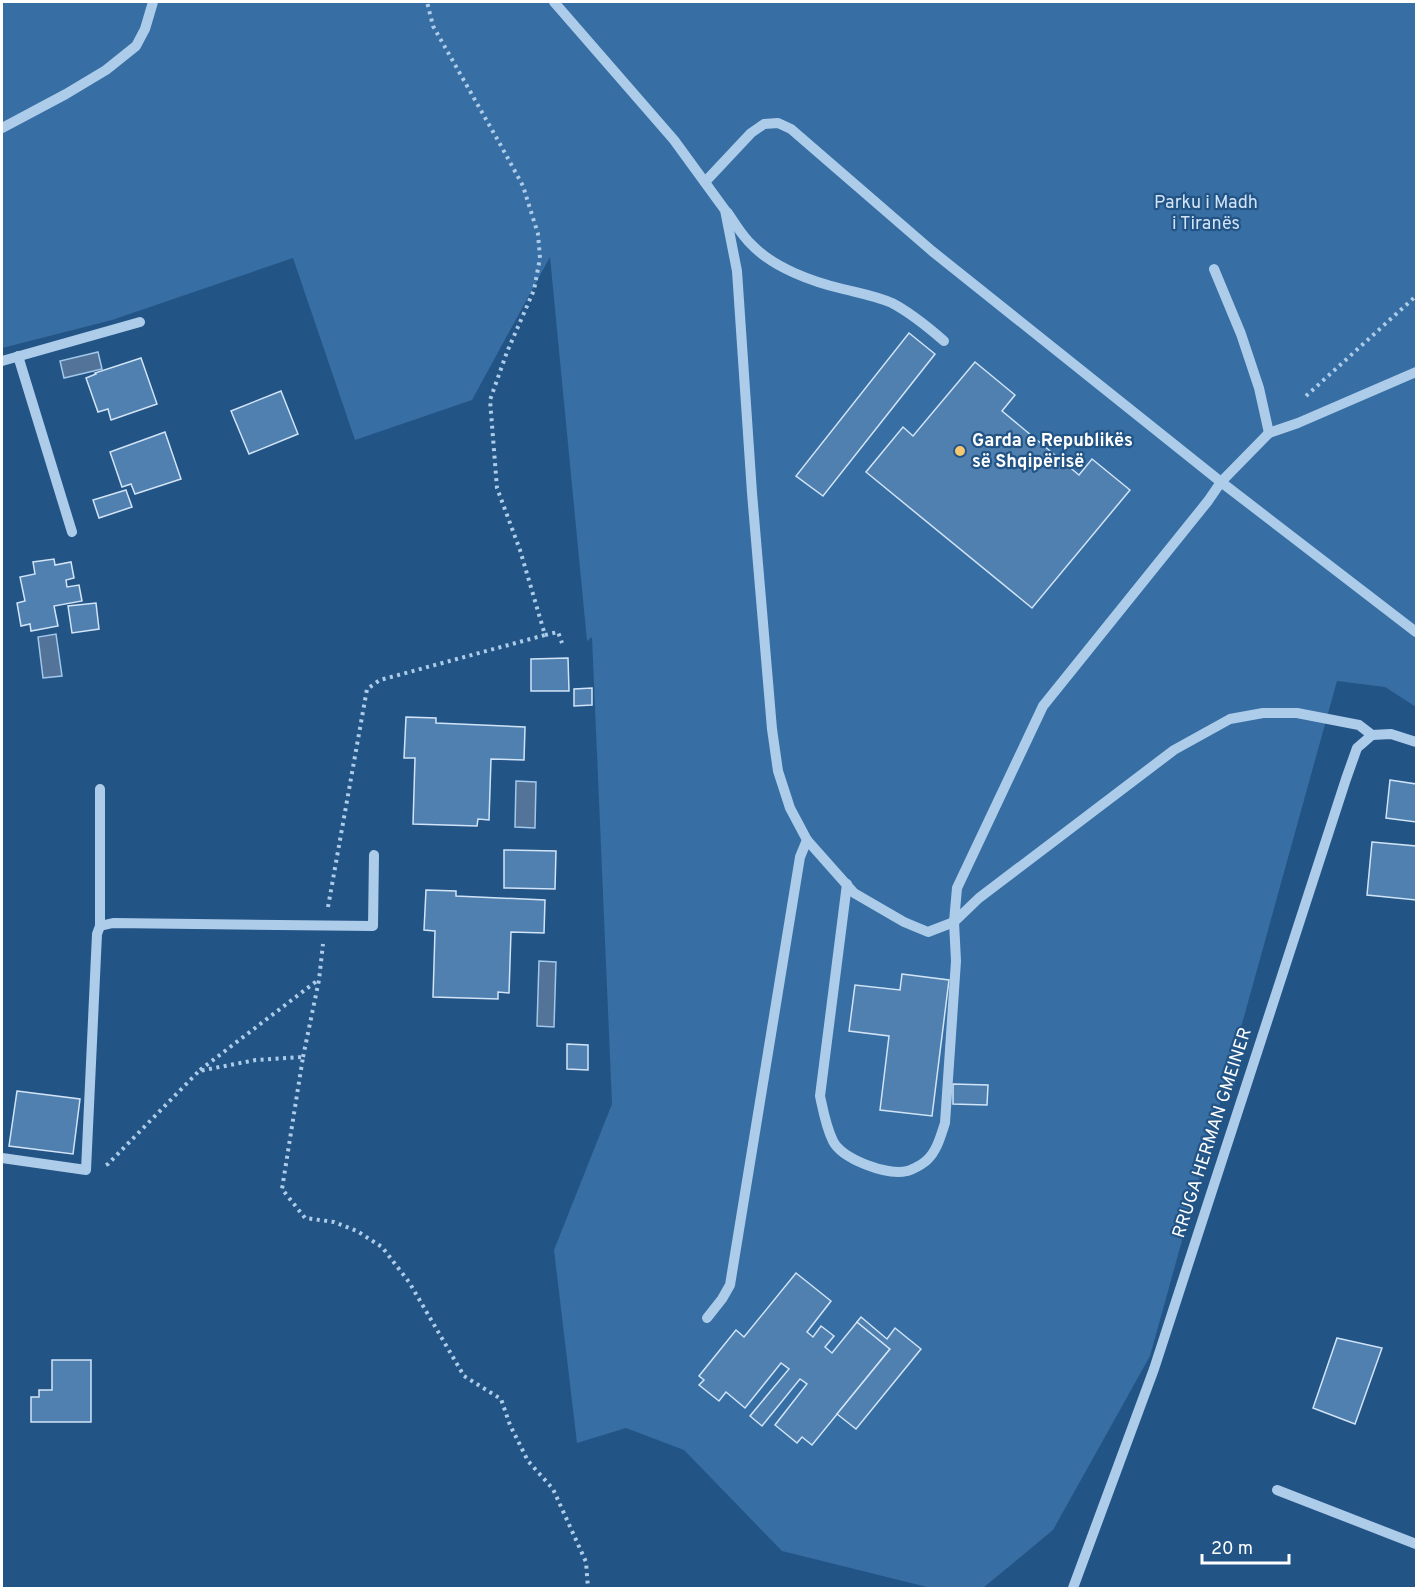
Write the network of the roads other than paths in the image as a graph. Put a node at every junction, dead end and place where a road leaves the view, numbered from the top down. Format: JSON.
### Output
{"nodes":[{"id":1,"x":153,"y":2,"type":"edge"},
{"id":2,"x":554,"y":2,"type":"edge"},
{"id":3,"x":2,"y":128,"type":"edge"},
{"id":4,"x":705,"y":182,"type":"junction"},
{"id":5,"x":725,"y":210,"type":"junction"},
{"id":6,"x":1214,"y":269,"type":"dead end"},
{"id":7,"x":140,"y":322,"type":"dead end"},
{"id":8,"x":944,"y":341,"type":"dead end"},
{"id":9,"x":18,"y":356,"type":"junction"},
{"id":10,"x":2,"y":361,"type":"edge"},
{"id":11,"x":1416,"y":372,"type":"edge"},
{"id":12,"x":1269,"y":433,"type":"junction"},
{"id":13,"x":1221,"y":482,"type":"junction"},
{"id":14,"x":72,"y":532,"type":"dead end"},
{"id":15,"x":1416,"y":632,"type":"edge"},
{"id":16,"x":1372,"y":735,"type":"junction"},
{"id":17,"x":1416,"y":742,"type":"edge"},
{"id":18,"x":100,"y":789,"type":"dead end"},
{"id":19,"x":807,"y":840,"type":"junction"},
{"id":20,"x":374,"y":855,"type":"dead end"},
{"id":21,"x":847,"y":884,"type":"junction"},
{"id":22,"x":954,"y":922,"type":"junction"},
{"id":23,"x":100,"y":926,"type":"junction"},
{"id":24,"x":2,"y":1158,"type":"edge"},
{"id":25,"x":707,"y":1318,"type":"dead end"},
{"id":26,"x":1277,"y":1490,"type":"dead end"},
{"id":27,"x":1416,"y":1544,"type":"edge"},
{"id":28,"x":1072,"y":1588,"type":"edge"}],
"edges":[{"from":1,"to":3,"type":"street"},
{"from":2,"to":4,"type":"street"},
{"from":4,"to":5,"type":"street"},
{"from":4,"to":13,"type":"street"},
{"from":5,"to":8,"type":"street"},
{"from":5,"to":19,"type":"street"},
{"from":6,"to":12,"type":"street"},
{"from":7,"to":9,"type":"street"},
{"from":9,"to":10,"type":"street"},
{"from":9,"to":14,"type":"street"},
{"from":11,"to":12,"type":"street"},
{"from":12,"to":13,"type":"street"},
{"from":13,"to":15,"type":"street"},
{"from":13,"to":22,"type":"street"},
{"from":16,"to":17,"type":"street"},
{"from":16,"to":22,"type":"street"},
{"from":16,"to":28,"type":"street","name":"RRUGA HERMAN GMEINER"},
{"from":18,"to":23,"type":"street"},
{"from":19,"to":21,"type":"street"},
{"from":19,"to":25,"type":"street"},
{"from":20,"to":23,"type":"street"},
{"from":21,"to":22,"type":"street"},
{"from":21,"to":22,"type":"street"},
{"from":23,"to":24,"type":"street"},
{"from":26,"to":27,"type":"street"}]}
